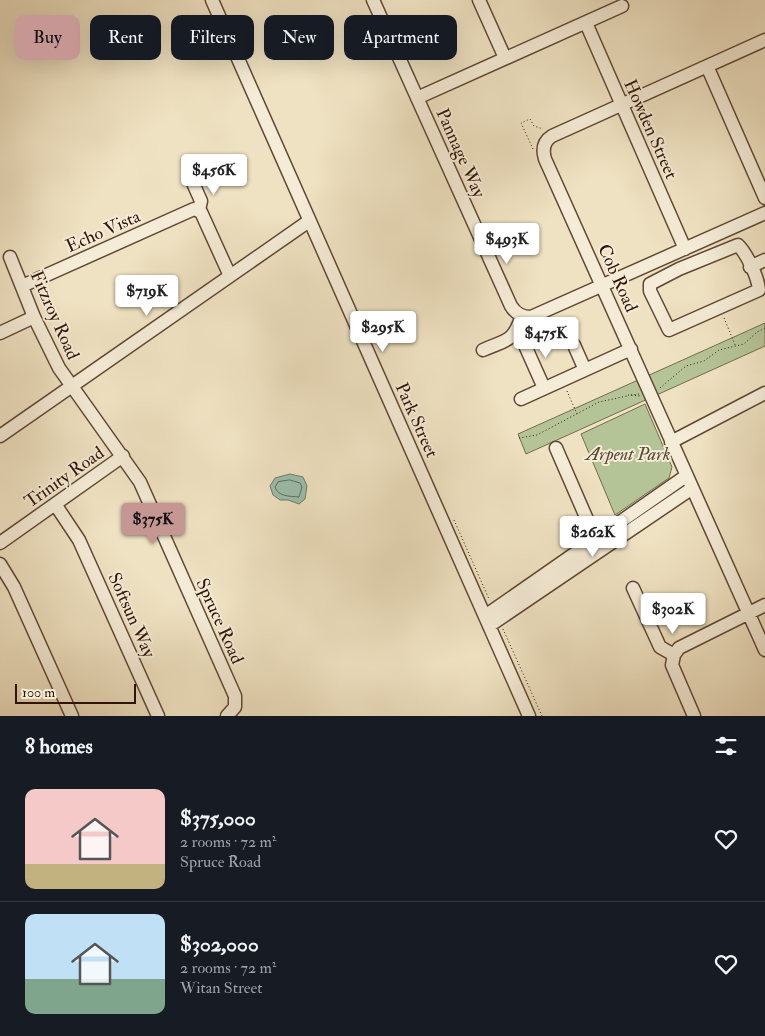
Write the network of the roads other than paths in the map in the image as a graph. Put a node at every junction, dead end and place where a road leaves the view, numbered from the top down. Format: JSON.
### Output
{"nodes":[{"id":1,"x":212,"y":0,"type":"edge"},
{"id":2,"x":373,"y":0,"type":"edge"},
{"id":3,"x":480,"y":0,"type":"edge"},
{"id":4,"x":622,"y":6,"type":"dead end"},
{"id":5,"x":586,"y":23,"type":"junction"},
{"id":6,"x":765,"y":40,"type":"edge"},
{"id":7,"x":506,"y":58,"type":"junction"},
{"id":8,"x":707,"y":66,"type":"junction"},
{"id":9,"x":417,"y":98,"type":"junction"},
{"id":10,"x":622,"y":104,"type":"junction"},
{"id":11,"x":193,"y":183,"type":"dead end"},
{"id":12,"x":765,"y":198,"type":"edge"},
{"id":13,"x":199,"y":210,"type":"junction"},
{"id":14,"x":765,"y":213,"type":"edge"},
{"id":15,"x":309,"y":221,"type":"junction"},
{"id":16,"x":685,"y":249,"type":"junction"},
{"id":17,"x":10,"y":258,"type":"dead end"},
{"id":18,"x":765,"y":260,"type":"edge"},
{"id":19,"x":750,"y":267,"type":"junction"},
{"id":20,"x":230,"y":276,"type":"junction"},
{"id":21,"x":606,"y":284,"type":"junction"},
{"id":22,"x":22,"y":286,"type":"junction"},
{"id":23,"x":522,"y":316,"type":"junction"},
{"id":24,"x":34,"y":317,"type":"junction"},
{"id":25,"x":0,"y":333,"type":"edge"},
{"id":26,"x":523,"y":342,"type":"dead end"},
{"id":27,"x":574,"y":345,"type":"dead end"},
{"id":28,"x":631,"y":349,"type":"junction"},
{"id":29,"x":483,"y":350,"type":"dead end"},
{"id":30,"x":585,"y":370,"type":"junction"},
{"id":31,"x":72,"y":386,"type":"junction"},
{"id":32,"x":544,"y":388,"type":"junction"},
{"id":33,"x":765,"y":392,"type":"edge"},
{"id":34,"x":521,"y":399,"type":"dead end"},
{"id":35,"x":0,"y":436,"type":"edge"},
{"id":36,"x":671,"y":442,"type":"junction"},
{"id":37,"x":556,"y":448,"type":"dead end"},
{"id":38,"x":123,"y":456,"type":"junction"},
{"id":39,"x":686,"y":476,"type":"junction"},
{"id":40,"x":691,"y":489,"type":"junction"},
{"id":41,"x":56,"y":504,"type":"junction"},
{"id":42,"x":0,"y":543,"type":"edge"},
{"id":43,"x":598,"y":545,"type":"junction"},
{"id":44,"x":0,"y":564,"type":"edge"},
{"id":45,"x":633,"y":588,"type":"dead end"},
{"id":46,"x":765,"y":605,"type":"edge"},
{"id":47,"x":748,"y":612,"type":"junction"},
{"id":48,"x":492,"y":623,"type":"junction"},
{"id":49,"x":765,"y":650,"type":"edge"},
{"id":50,"x":674,"y":655,"type":"junction"},
{"id":51,"x":72,"y":716,"type":"edge"},
{"id":52,"x":158,"y":716,"type":"edge"},
{"id":53,"x":227,"y":716,"type":"edge"},
{"id":54,"x":529,"y":716,"type":"edge"},
{"id":55,"x":694,"y":716,"type":"edge"}],
"edges":[{"from":1,"to":15,"type":"street","name":"Park Street"},
{"from":2,"to":9,"type":"street","name":"Pannage Way"},
{"from":3,"to":7,"type":"street"},
{"from":4,"to":5,"type":"street"},
{"from":5,"to":7,"type":"street"},
{"from":5,"to":10,"type":"street","name":"Howden Street"},
{"from":6,"to":8,"type":"street","name":"Cob Road"},
{"from":7,"to":9,"type":"street"},
{"from":8,"to":10,"type":"street","name":"Cob Road"},
{"from":8,"to":12,"type":"street"},
{"from":9,"to":23,"type":"street","name":"Pannage Way"},
{"from":10,"to":16,"type":"street","name":"Howden Street"},
{"from":10,"to":21,"type":"street","name":"Cob Road"},
{"from":11,"to":13,"type":"street"},
{"from":13,"to":20,"type":"street"},
{"from":13,"to":22,"type":"street","name":"Echo Vista"},
{"from":14,"to":16,"type":"street"},
{"from":15,"to":20,"type":"street"},
{"from":15,"to":48,"type":"street","name":"Park Street"},
{"from":16,"to":21,"type":"street"},
{"from":17,"to":22,"type":"street","name":"Fitzroy Road"},
{"from":18,"to":19,"type":"street"},
{"from":19,"to":19,"type":"street"},
{"from":20,"to":31,"type":"street"},
{"from":21,"to":23,"type":"street"},
{"from":21,"to":28,"type":"street","name":"Cob Road"},
{"from":22,"to":24,"type":"street","name":"Fitzroy Road"},
{"from":23,"to":29,"type":"street"},
{"from":24,"to":25,"type":"street"},
{"from":24,"to":31,"type":"street","name":"Fitzroy Road"},
{"from":26,"to":32,"type":"street"},
{"from":27,"to":30,"type":"street"},
{"from":28,"to":30,"type":"street"},
{"from":28,"to":36,"type":"street","name":"Cob Road"},
{"from":30,"to":32,"type":"street"},
{"from":31,"to":35,"type":"street"},
{"from":31,"to":38,"type":"street","name":"Spruce Road"},
{"from":32,"to":34,"type":"street"},
{"from":33,"to":36,"type":"street"},
{"from":36,"to":39,"type":"street","name":"Cob Road"},
{"from":37,"to":43,"type":"street"},
{"from":38,"to":41,"type":"street","name":"Trinity Road"},
{"from":38,"to":53,"type":"street","name":"Spruce Road"},
{"from":39,"to":40,"type":"street","name":"Cob Road"},
{"from":39,"to":43,"type":"street"},
{"from":40,"to":43,"type":"street"},
{"from":40,"to":47,"type":"street","name":"Cob Road"},
{"from":41,"to":42,"type":"street","name":"Trinity Road"},
{"from":41,"to":52,"type":"street","name":"Softsun Way"},
{"from":43,"to":48,"type":"street"},
{"from":44,"to":51,"type":"street"},
{"from":45,"to":50,"type":"street"},
{"from":46,"to":47,"type":"street"},
{"from":47,"to":49,"type":"street","name":"Cob Road"},
{"from":47,"to":50,"type":"street"},
{"from":48,"to":54,"type":"street","name":"Park Street"},
{"from":50,"to":55,"type":"street"}]}
